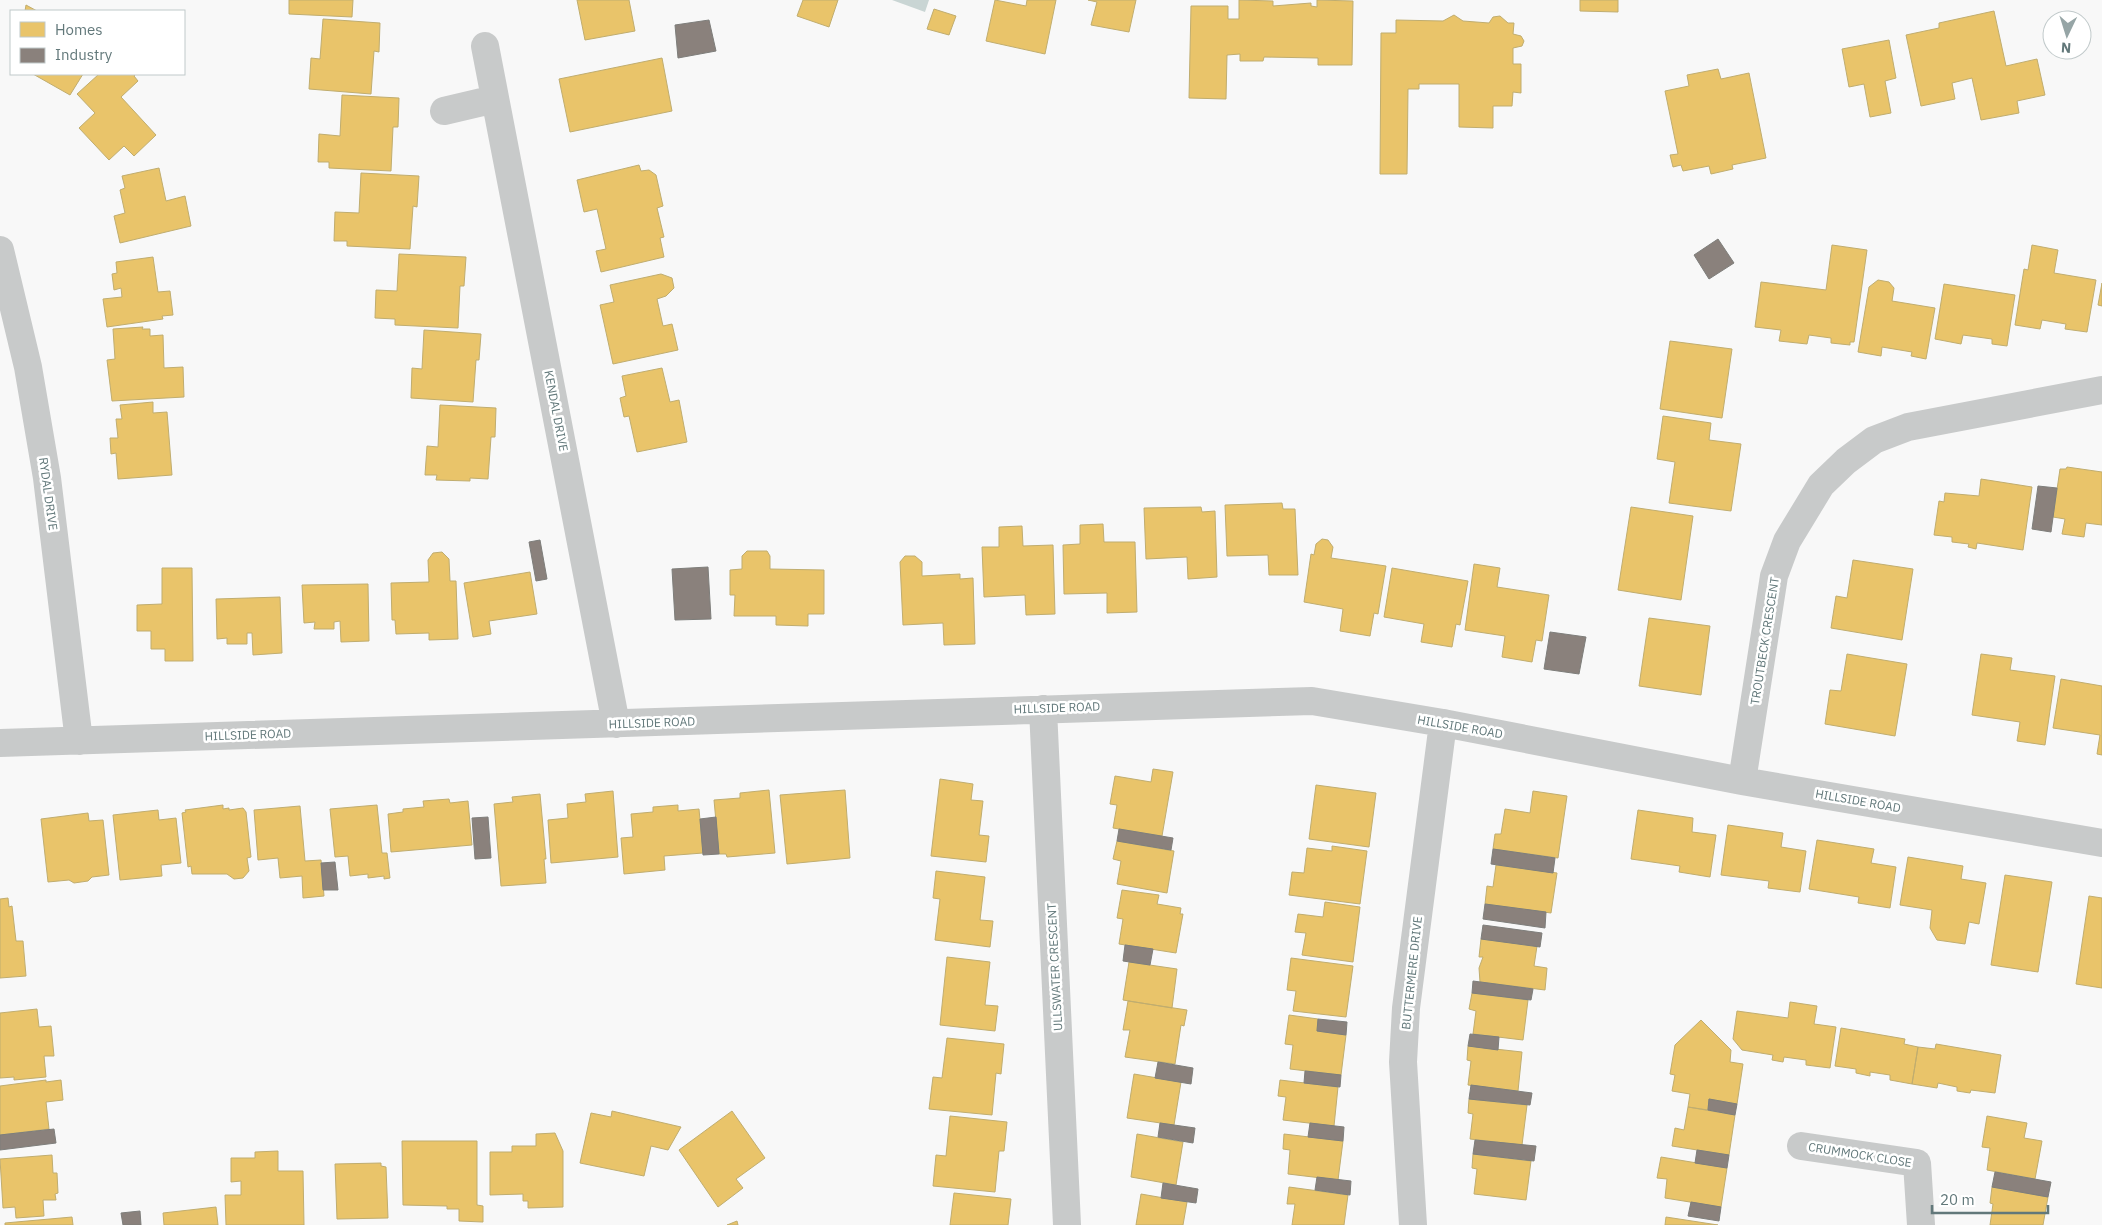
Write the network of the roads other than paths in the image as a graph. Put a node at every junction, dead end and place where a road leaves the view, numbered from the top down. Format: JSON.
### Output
{"nodes":[{"id":1,"x":485,"y":46,"type":"dead end"},
{"id":2,"x":496,"y":99,"type":"junction"},
{"id":3,"x":444,"y":111,"type":"dead end"},
{"id":4,"x":0,"y":250,"type":"edge"},
{"id":5,"x":2102,"y":390,"type":"edge"},
{"id":6,"x":1043,"y":708,"type":"junction"},
{"id":7,"x":1443,"y":723,"type":"junction"},
{"id":8,"x":616,"y":724,"type":"junction"},
{"id":9,"x":79,"y":740,"type":"junction"},
{"id":10,"x":0,"y":743,"type":"edge"},
{"id":11,"x":1742,"y":781,"type":"junction"},
{"id":12,"x":2102,"y":843,"type":"edge"},
{"id":13,"x":1801,"y":1146,"type":"dead end"},
{"id":14,"x":1067,"y":1225,"type":"edge"},
{"id":15,"x":1413,"y":1225,"type":"edge"},
{"id":16,"x":1921,"y":1225,"type":"edge"}],
"edges":[{"from":1,"to":2,"type":"street","name":"KENDAL DRIVE"},
{"from":2,"to":3,"type":"street"},
{"from":2,"to":8,"type":"street","name":"KENDAL DRIVE"},
{"from":4,"to":9,"type":"street","name":"RYDAL DRIVE"},
{"from":5,"to":11,"type":"street","name":"TROUTBECK CRESCENT"},
{"from":6,"to":7,"type":"street","name":"HILLSIDE ROAD"},
{"from":6,"to":8,"type":"street","name":"HILLSIDE ROAD"},
{"from":6,"to":14,"type":"street","name":"ULLSWATER CRESCENT"},
{"from":7,"to":11,"type":"street","name":"HILLSIDE ROAD"},
{"from":7,"to":15,"type":"street","name":"BUTTERMERE DRIVE"},
{"from":8,"to":9,"type":"street","name":"HILLSIDE ROAD"},
{"from":9,"to":10,"type":"street","name":"HILLSIDE ROAD"},
{"from":11,"to":12,"type":"street","name":"HILLSIDE ROAD"},
{"from":13,"to":16,"type":"street","name":"CRUMMOCK CLOSE"}]}
